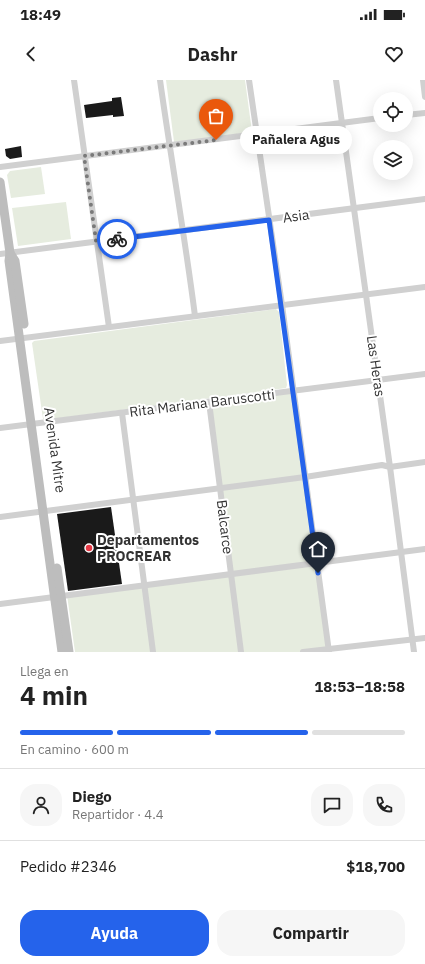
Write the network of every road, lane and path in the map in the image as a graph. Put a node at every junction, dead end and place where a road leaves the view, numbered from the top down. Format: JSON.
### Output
{"nodes":[{"id":1,"x":74,"y":80,"type":"edge"},
{"id":2,"x":160,"y":80,"type":"edge"},
{"id":3,"x":249,"y":80,"type":"edge"},
{"id":4,"x":336,"y":80,"type":"edge"},
{"id":5,"x":423,"y":80,"type":"edge"},
{"id":6,"x":425,"y":97,"type":"edge"},
{"id":7,"x":425,"y":112,"type":"edge"},
{"id":8,"x":413,"y":114,"type":"edge"},
{"id":9,"x":373,"y":119,"type":"edge"},
{"id":10,"x":342,"y":124,"type":"junction"},
{"id":11,"x":256,"y":135,"type":"junction"},
{"id":12,"x":170,"y":145,"type":"junction"},
{"id":13,"x":84,"y":156,"type":"junction"},
{"id":14,"x":0,"y":167,"type":"edge"},
{"id":15,"x":0,"y":182,"type":"edge"},
{"id":16,"x":425,"y":199,"type":"edge"},
{"id":17,"x":353,"y":208,"type":"junction"},
{"id":18,"x":269,"y":220,"type":"junction"},
{"id":19,"x":184,"y":231,"type":"junction"},
{"id":20,"x":96,"y":241,"type":"junction"},
{"id":21,"x":10,"y":253,"type":"junction"},
{"id":22,"x":0,"y":254,"type":"edge"},
{"id":23,"x":425,"y":287,"type":"edge"},
{"id":24,"x":365,"y":295,"type":"junction"},
{"id":25,"x":282,"y":305,"type":"junction"},
{"id":26,"x":195,"y":316,"type":"junction"},
{"id":27,"x":108,"y":327,"type":"junction"},
{"id":28,"x":23,"y":338,"type":"junction"},
{"id":29,"x":0,"y":341,"type":"edge"},
{"id":30,"x":425,"y":374,"type":"edge"},
{"id":31,"x":378,"y":380,"type":"junction"},
{"id":32,"x":293,"y":391,"type":"junction"},
{"id":33,"x":209,"y":402,"type":"junction"},
{"id":34,"x":122,"y":413,"type":"junction"},
{"id":35,"x":34,"y":424,"type":"junction"},
{"id":36,"x":0,"y":428,"type":"edge"},
{"id":37,"x":425,"y":462,"type":"edge"},
{"id":38,"x":390,"y":467,"type":"junction"},
{"id":39,"x":305,"y":477,"type":"junction"},
{"id":40,"x":220,"y":488,"type":"junction"},
{"id":41,"x":133,"y":499,"type":"junction"},
{"id":42,"x":46,"y":510,"type":"junction"},
{"id":43,"x":0,"y":517,"type":"edge"},
{"id":44,"x":425,"y":549,"type":"edge"},
{"id":45,"x":400,"y":553,"type":"junction"},
{"id":46,"x":317,"y":564,"type":"junction"},
{"id":47,"x":231,"y":575,"type":"junction"},
{"id":48,"x":144,"y":586,"type":"junction"},
{"id":49,"x":58,"y":596,"type":"junction"},
{"id":50,"x":0,"y":604,"type":"edge"},
{"id":51,"x":425,"y":638,"type":"edge"},
{"id":52,"x":412,"y":640,"type":"junction"},
{"id":53,"x":329,"y":650,"type":"edge"},
{"id":54,"x":62,"y":652,"type":"edge"},
{"id":55,"x":69,"y":652,"type":"edge"},
{"id":56,"x":153,"y":652,"type":"edge"},
{"id":57,"x":241,"y":652,"type":"edge"},
{"id":58,"x":303,"y":652,"type":"edge"},
{"id":59,"x":414,"y":652,"type":"edge"}],
"edges":[{"from":1,"to":13,"type":"street"},
{"from":2,"to":12,"type":"street"},
{"from":3,"to":11,"type":"street"},
{"from":4,"to":10,"type":"street","name":"Las Heras"},
{"from":5,"to":6,"type":"street"},
{"from":7,"to":8,"type":"street"},
{"from":9,"to":10,"type":"street"},
{"from":10,"to":11,"type":"street"},
{"from":10,"to":17,"type":"street","name":"Las Heras"},
{"from":11,"to":12,"type":"street"},
{"from":11,"to":18,"type":"street"},
{"from":12,"to":13,"type":"street"},
{"from":12,"to":19,"type":"street"},
{"from":13,"to":14,"type":"street"},
{"from":13,"to":20,"type":"street"},
{"from":15,"to":21,"type":"main road","name":"Avenida Mitre"},
{"from":16,"to":17,"type":"street","name":"Asia"},
{"from":17,"to":18,"type":"street","name":"Asia"},
{"from":17,"to":24,"type":"street","name":"Las Heras"},
{"from":18,"to":19,"type":"street","name":"Asia"},
{"from":18,"to":25,"type":"street"},
{"from":19,"to":20,"type":"street","name":"Asia"},
{"from":19,"to":26,"type":"street"},
{"from":20,"to":21,"type":"street","name":"Asia"},
{"from":20,"to":27,"type":"street"},
{"from":21,"to":22,"type":"street","name":"Asia"},
{"from":21,"to":28,"type":"main road","name":"Avenida Mitre"},
{"from":23,"to":24,"type":"street"},
{"from":24,"to":25,"type":"street"},
{"from":24,"to":31,"type":"street","name":"Las Heras"},
{"from":25,"to":26,"type":"street"},
{"from":25,"to":32,"type":"street"},
{"from":26,"to":27,"type":"street"},
{"from":27,"to":28,"type":"street"},
{"from":28,"to":29,"type":"street"},
{"from":28,"to":35,"type":"main road","name":"Avenida Mitre"},
{"from":30,"to":31,"type":"street","name":"Rita Mariana Baruscotti"},
{"from":31,"to":32,"type":"street","name":"Rita Mariana Baruscotti"},
{"from":31,"to":38,"type":"street","name":"Las Heras"},
{"from":32,"to":33,"type":"street","name":"Rita Mariana Baruscotti"},
{"from":32,"to":39,"type":"street"},
{"from":33,"to":34,"type":"street","name":"Rita Mariana Baruscotti"},
{"from":33,"to":40,"type":"street","name":"Balcarce"},
{"from":34,"to":35,"type":"street","name":"Rita Mariana Baruscotti"},
{"from":34,"to":41,"type":"street"},
{"from":35,"to":36,"type":"street","name":"Rita Mariana Baruscotti"},
{"from":35,"to":42,"type":"main road","name":"Avenida Mitre"},
{"from":37,"to":38,"type":"street"},
{"from":38,"to":39,"type":"street"},
{"from":38,"to":45,"type":"street","name":"Las Heras"},
{"from":39,"to":40,"type":"street"},
{"from":39,"to":46,"type":"street"},
{"from":40,"to":41,"type":"street"},
{"from":40,"to":47,"type":"street","name":"Balcarce"},
{"from":41,"to":42,"type":"street"},
{"from":41,"to":48,"type":"street"},
{"from":42,"to":43,"type":"street"},
{"from":42,"to":49,"type":"main road","name":"Avenida Mitre"},
{"from":44,"to":45,"type":"street"},
{"from":45,"to":46,"type":"street"},
{"from":45,"to":52,"type":"street","name":"Las Heras"},
{"from":46,"to":47,"type":"street"},
{"from":46,"to":53,"type":"street"},
{"from":47,"to":48,"type":"street"},
{"from":47,"to":57,"type":"street","name":"Balcarce"},
{"from":48,"to":49,"type":"street"},
{"from":48,"to":56,"type":"street"},
{"from":49,"to":50,"type":"street"},
{"from":49,"to":54,"type":"main road","name":"Avenida Mitre"},
{"from":49,"to":55,"type":"main road","name":"Avenida Mitre"},
{"from":51,"to":52,"type":"street"},
{"from":52,"to":53,"type":"street"},
{"from":52,"to":59,"type":"street","name":"Las Heras"},
{"from":53,"to":58,"type":"street"}]}
